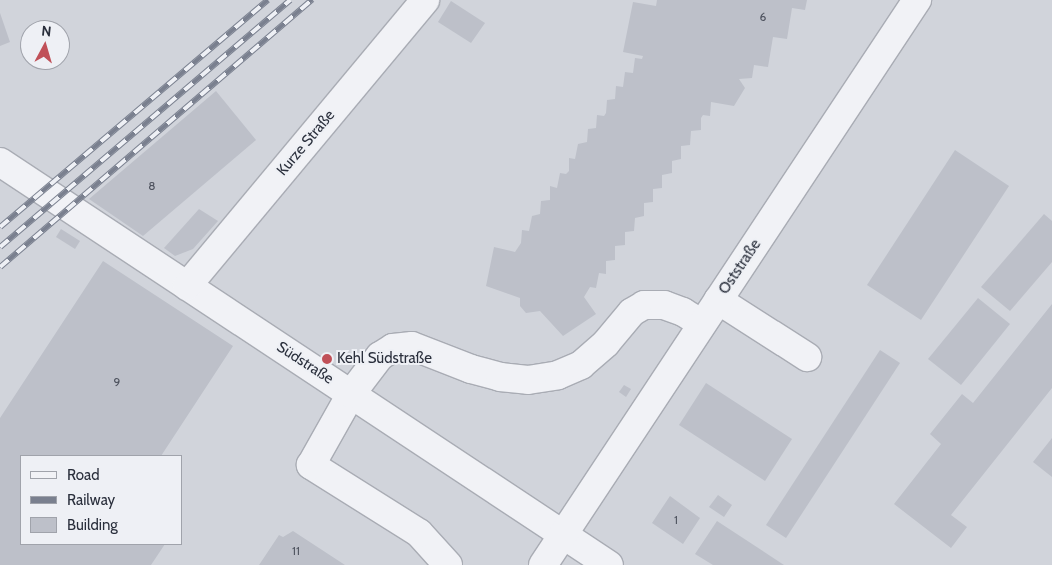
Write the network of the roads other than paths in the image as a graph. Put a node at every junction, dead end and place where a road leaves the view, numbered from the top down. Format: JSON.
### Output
{"nodes":[{"id":1,"x":424,"y":0,"type":"edge"},
{"id":2,"x":917,"y":0,"type":"edge"},
{"id":3,"x":0,"y":162,"type":"edge"},
{"id":4,"x":188,"y":286,"type":"junction"},
{"id":5,"x":718,"y":300,"type":"junction"},
{"id":6,"x":702,"y":324,"type":"junction"},
{"id":7,"x":807,"y":357,"type":"dead end"},
{"id":8,"x":351,"y":394,"type":"junction"},
{"id":9,"x":562,"y":533,"type":"junction"},
{"id":10,"x":448,"y":565,"type":"edge"},
{"id":11,"x":543,"y":565,"type":"edge"},
{"id":12,"x":609,"y":565,"type":"edge"}],
"edges":[{"from":1,"to":4,"type":"street","name":"Kurze Straße"},
{"from":2,"to":5,"type":"street","name":"Oststraße"},
{"from":3,"to":4,"type":"street","name":"Südstraße"},
{"from":4,"to":8,"type":"street","name":"Südstraße"},
{"from":5,"to":6,"type":"street","name":"Oststraße"},
{"from":5,"to":7,"type":"street"},
{"from":6,"to":8,"type":"street"},
{"from":6,"to":9,"type":"street","name":"Oststraße"},
{"from":8,"to":9,"type":"street","name":"Südstraße"},
{"from":8,"to":10,"type":"street"},
{"from":9,"to":11,"type":"street","name":"Oststraße"},
{"from":9,"to":12,"type":"street","name":"Südstraße"}]}
